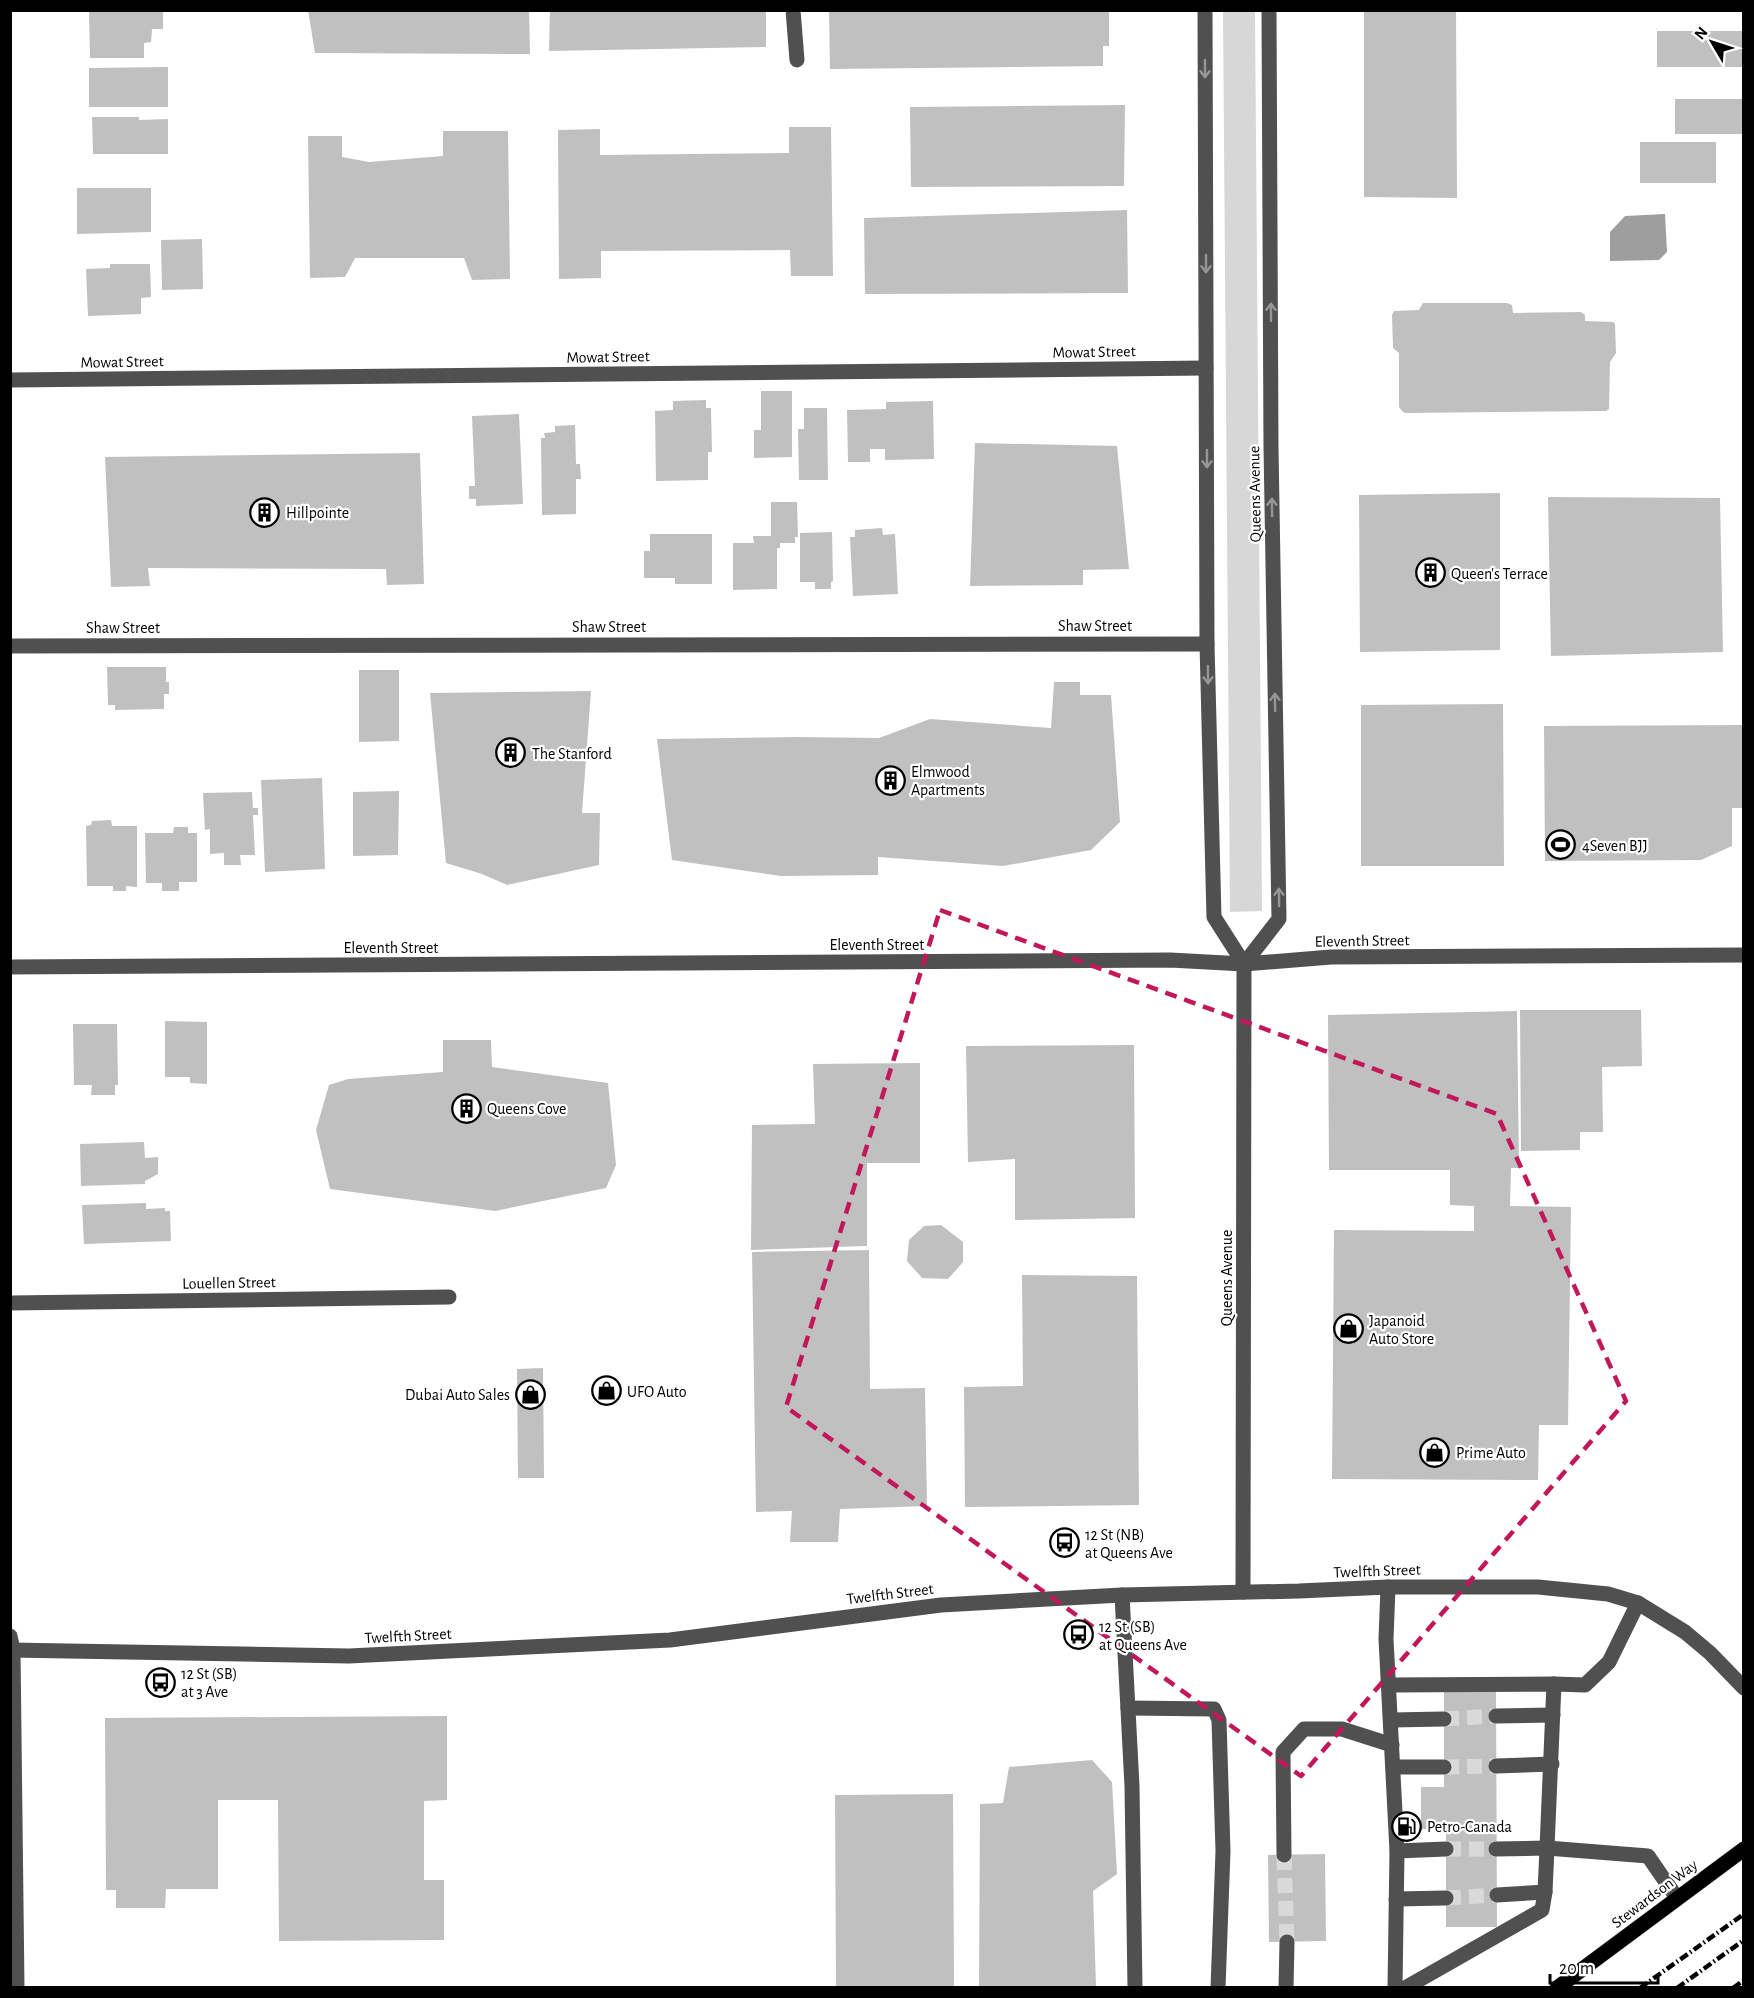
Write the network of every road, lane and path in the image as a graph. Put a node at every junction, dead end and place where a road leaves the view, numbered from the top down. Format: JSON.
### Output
{"nodes":[{"id":1,"x":793,"y":10,"type":"edge"},
{"id":2,"x":1205,"y":10,"type":"edge"},
{"id":3,"x":1269,"y":10,"type":"edge"},
{"id":4,"x":797,"y":60,"type":"dead end"},
{"id":5,"x":1206,"y":368,"type":"junction"},
{"id":6,"x":10,"y":380,"type":"edge"},
{"id":7,"x":1207,"y":644,"type":"junction"},
{"id":8,"x":10,"y":646,"type":"edge"},
{"id":9,"x":1743,"y":955,"type":"edge"},
{"id":10,"x":1244,"y":964,"type":"junction"},
{"id":11,"x":10,"y":967,"type":"edge"},
{"id":12,"x":449,"y":1297,"type":"dead end"},
{"id":13,"x":10,"y":1303,"type":"edge"},
{"id":14,"x":1388,"y":1587,"type":"junction"},
{"id":15,"x":1243,"y":1592,"type":"junction"},
{"id":16,"x":1122,"y":1595,"type":"junction"},
{"id":17,"x":1638,"y":1604,"type":"junction"},
{"id":18,"x":11,"y":1646,"type":"edge"},
{"id":19,"x":1554,"y":1684,"type":"junction"},
{"id":20,"x":1389,"y":1685,"type":"junction"},
{"id":21,"x":1743,"y":1688,"type":"edge"},
{"id":22,"x":1128,"y":1708,"type":"junction"},
{"id":23,"x":1553,"y":1714,"type":"junction"},
{"id":24,"x":1496,"y":1716,"type":"tunnel mouth"},
{"id":25,"x":1444,"y":1719,"type":"tunnel mouth"},
{"id":26,"x":1391,"y":1720,"type":"junction"},
{"id":27,"x":1392,"y":1745,"type":"junction"},
{"id":28,"x":1552,"y":1764,"type":"junction"},
{"id":29,"x":1496,"y":1766,"type":"tunnel mouth"},
{"id":30,"x":1393,"y":1767,"type":"junction"},
{"id":31,"x":1444,"y":1767,"type":"tunnel mouth"},
{"id":32,"x":1547,"y":1848,"type":"junction"},
{"id":33,"x":1446,"y":1849,"type":"tunnel mouth"},
{"id":34,"x":1496,"y":1849,"type":"tunnel mouth"},
{"id":35,"x":1743,"y":1849,"type":"edge"},
{"id":36,"x":1397,"y":1851,"type":"junction"},
{"id":37,"x":1284,"y":1855,"type":"tunnel mouth"},
{"id":38,"x":1545,"y":1892,"type":"junction"},
{"id":39,"x":1497,"y":1895,"type":"tunnel mouth"},
{"id":40,"x":1446,"y":1898,"type":"tunnel mouth"},
{"id":41,"x":1677,"y":1898,"type":"junction"},
{"id":42,"x":1396,"y":1899,"type":"junction"},
{"id":43,"x":14,"y":1903,"type":"edge"},
{"id":44,"x":1287,"y":1942,"type":"tunnel mouth"},
{"id":45,"x":17,"y":1988,"type":"edge"},
{"id":46,"x":1135,"y":1988,"type":"edge"},
{"id":47,"x":1218,"y":1988,"type":"edge"},
{"id":48,"x":1286,"y":1988,"type":"edge"},
{"id":49,"x":1395,"y":1988,"type":"edge"},
{"id":50,"x":1405,"y":1988,"type":"edge"},
{"id":51,"x":1557,"y":1988,"type":"edge"}],
"edges":[{"from":1,"to":4,"type":"street"},
{"from":2,"to":5,"type":"street","one_way":true},
{"from":10,"to":3,"type":"street","name":"Queens Avenue","one_way":true},
{"from":5,"to":6,"type":"street","name":"Mowat Street"},
{"from":5,"to":7,"type":"street","one_way":true},
{"from":7,"to":8,"type":"street","name":"Shaw Street"},
{"from":7,"to":10,"type":"street","one_way":true},
{"from":9,"to":10,"type":"street","name":"Eleventh Street"},
{"from":10,"to":11,"type":"street","name":"Eleventh Street"},
{"from":10,"to":15,"type":"street","name":"Queens Avenue"},
{"from":12,"to":13,"type":"street","name":"Louellen Street"},
{"from":14,"to":15,"type":"street","name":"Twelfth Street"},
{"from":14,"to":17,"type":"street","name":"Twelfth Street"},
{"from":14,"to":20,"type":"street"},
{"from":15,"to":16,"type":"street","name":"Twelfth Street"},
{"from":16,"to":18,"type":"street","name":"Twelfth Street"},
{"from":16,"to":22,"type":"street"},
{"from":17,"to":19,"type":"street"},
{"from":17,"to":21,"type":"street","name":"Twelfth Street"},
{"from":18,"to":43,"type":"street"},
{"from":19,"to":20,"type":"street"},
{"from":19,"to":23,"type":"street"},
{"from":20,"to":26,"type":"street"},
{"from":22,"to":46,"type":"street"},
{"from":22,"to":47,"type":"street"},
{"from":23,"to":24,"type":"street"},
{"from":23,"to":28,"type":"street"},
{"from":25,"to":26,"type":"street"},
{"from":26,"to":27,"type":"street"},
{"from":27,"to":30,"type":"street"},
{"from":27,"to":37,"type":"street"},
{"from":28,"to":29,"type":"street"},
{"from":28,"to":32,"type":"street"},
{"from":30,"to":31,"type":"street"},
{"from":30,"to":36,"type":"street"},
{"from":32,"to":34,"type":"street"},
{"from":32,"to":38,"type":"street"},
{"from":32,"to":41,"type":"street"},
{"from":33,"to":36,"type":"street"},
{"from":35,"to":41,"type":"main road","name":"Stewardson Way"},
{"from":36,"to":42,"type":"street"},
{"from":38,"to":39,"type":"street"},
{"from":38,"to":50,"type":"street"},
{"from":40,"to":42,"type":"street"},
{"from":41,"to":51,"type":"main road","name":"Stewardson Way"},
{"from":42,"to":49,"type":"street"},
{"from":43,"to":45,"type":"street"},
{"from":44,"to":48,"type":"street"}]}
